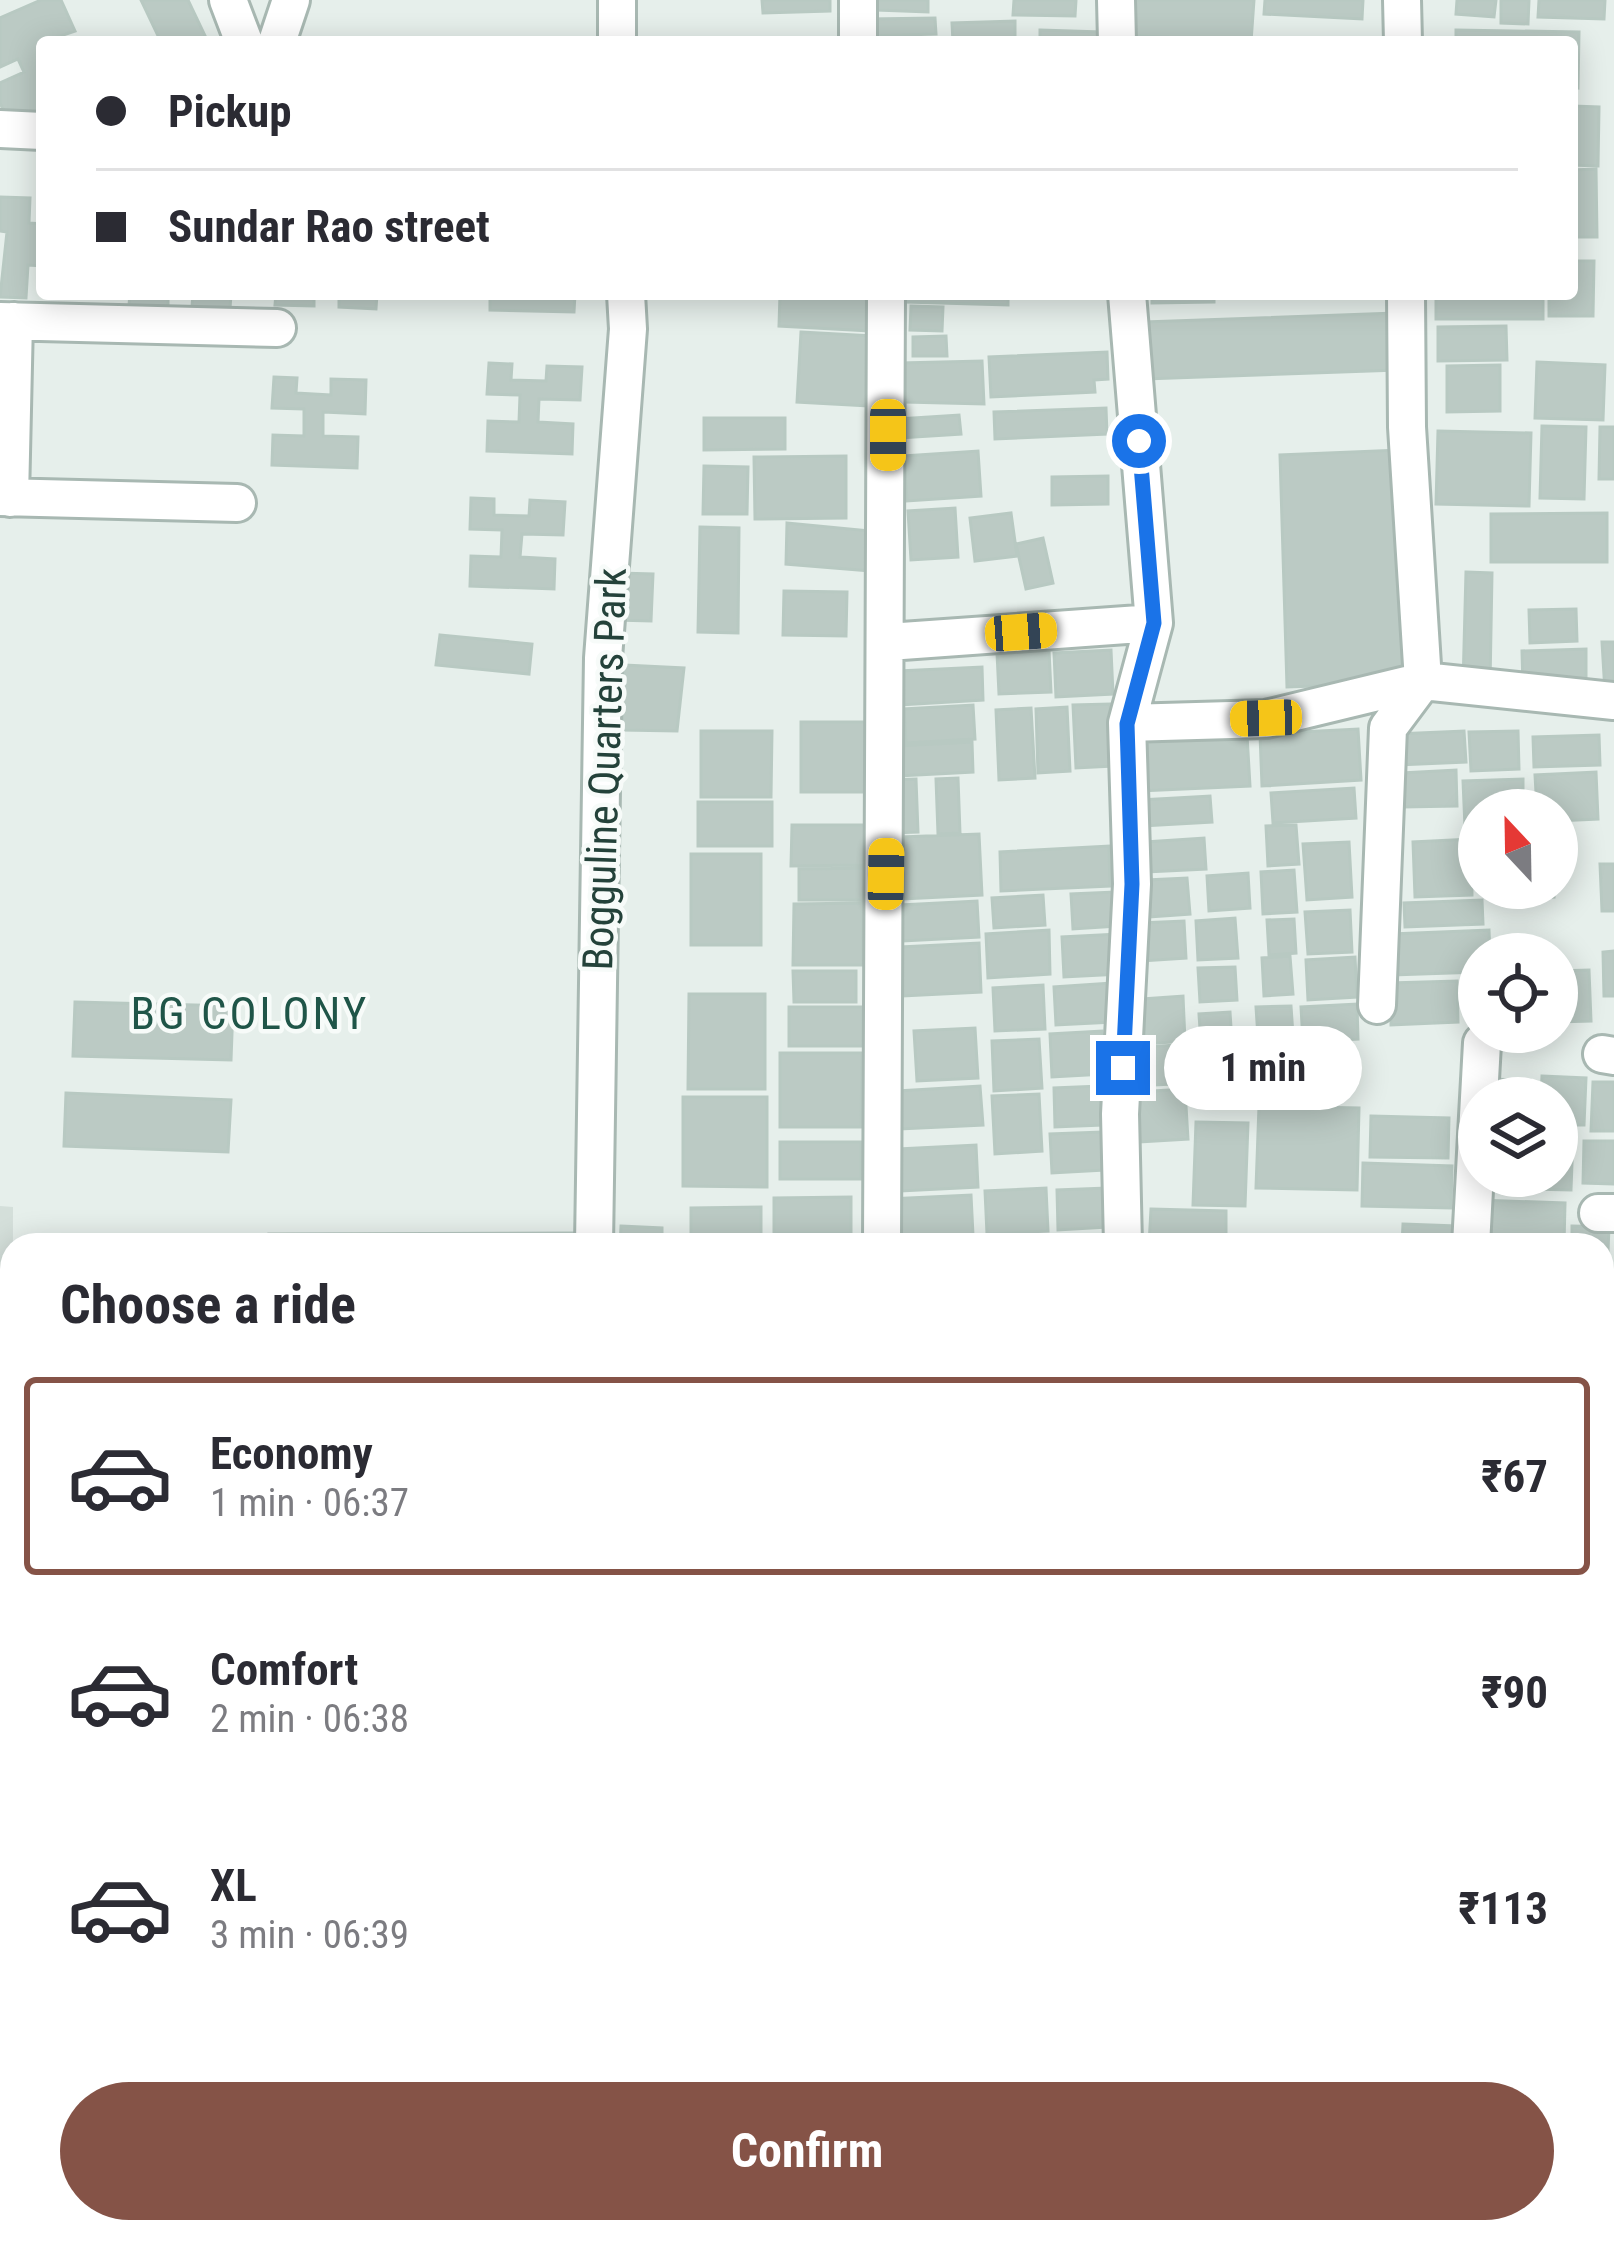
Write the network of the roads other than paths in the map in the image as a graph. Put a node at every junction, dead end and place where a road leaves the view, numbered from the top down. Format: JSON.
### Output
{"nodes":[{"id":1,"x":228,"y":0,"type":"edge"},
{"id":2,"x":291,"y":0,"type":"edge"},
{"id":3,"x":616,"y":0,"type":"edge"},
{"id":4,"x":858,"y":0,"type":"edge"},
{"id":5,"x":1116,"y":0,"type":"edge"},
{"id":6,"x":1402,"y":0,"type":"edge"},
{"id":7,"x":242,"y":36,"type":"edge"},
{"id":8,"x":279,"y":36,"type":"edge"},
{"id":9,"x":617,"y":36,"type":"edge"},
{"id":10,"x":858,"y":36,"type":"edge"},
{"id":11,"x":1117,"y":36,"type":"edge"},
{"id":12,"x":1403,"y":36,"type":"edge"},
{"id":13,"x":0,"y":129,"type":"edge"},
{"id":14,"x":36,"y":131,"type":"edge"},
{"id":15,"x":626,"y":300,"type":"edge"},
{"id":16,"x":886,"y":300,"type":"edge"},
{"id":17,"x":1127,"y":300,"type":"edge"},
{"id":18,"x":1406,"y":300,"type":"edge"},
{"id":19,"x":7,"y":321,"type":"edge"},
{"id":20,"x":277,"y":328,"type":"dead end"},
{"id":21,"x":5,"y":498,"type":"edge"},
{"id":22,"x":237,"y":503,"type":"dead end"},
{"id":23,"x":1154,"y":623,"type":"junction"},
{"id":24,"x":888,"y":642,"type":"junction"},
{"id":25,"x":1424,"y":682,"type":"junction"},
{"id":26,"x":1614,"y":700,"type":"edge"},
{"id":27,"x":1127,"y":724,"type":"junction"},
{"id":28,"x":1377,"y":1005,"type":"dead end"},
{"id":29,"x":1481,"y":1053,"type":"edge"},
{"id":30,"x":594,"y":1233,"type":"edge"},
{"id":31,"x":882,"y":1233,"type":"edge"},
{"id":32,"x":1123,"y":1233,"type":"edge"},
{"id":33,"x":1472,"y":1233,"type":"edge"}],
"edges":[{"from":1,"to":7,"type":"street"},
{"from":2,"to":8,"type":"street"},
{"from":3,"to":9,"type":"street"},
{"from":4,"to":10,"type":"street"},
{"from":5,"to":11,"type":"street"},
{"from":6,"to":12,"type":"street"},
{"from":13,"to":14,"type":"street"},
{"from":15,"to":30,"type":"street","name":"Bogguline Quarters Park"},
{"from":16,"to":24,"type":"street"},
{"from":17,"to":23,"type":"street"},
{"from":18,"to":25,"type":"street"},
{"from":19,"to":20,"type":"street"},
{"from":19,"to":21,"type":"street"},
{"from":21,"to":22,"type":"street"},
{"from":23,"to":24,"type":"street"},
{"from":23,"to":27,"type":"street"},
{"from":24,"to":31,"type":"street"},
{"from":25,"to":26,"type":"street"},
{"from":25,"to":27,"type":"street"},
{"from":25,"to":28,"type":"street"},
{"from":27,"to":32,"type":"street"},
{"from":29,"to":33,"type":"street"}]}
